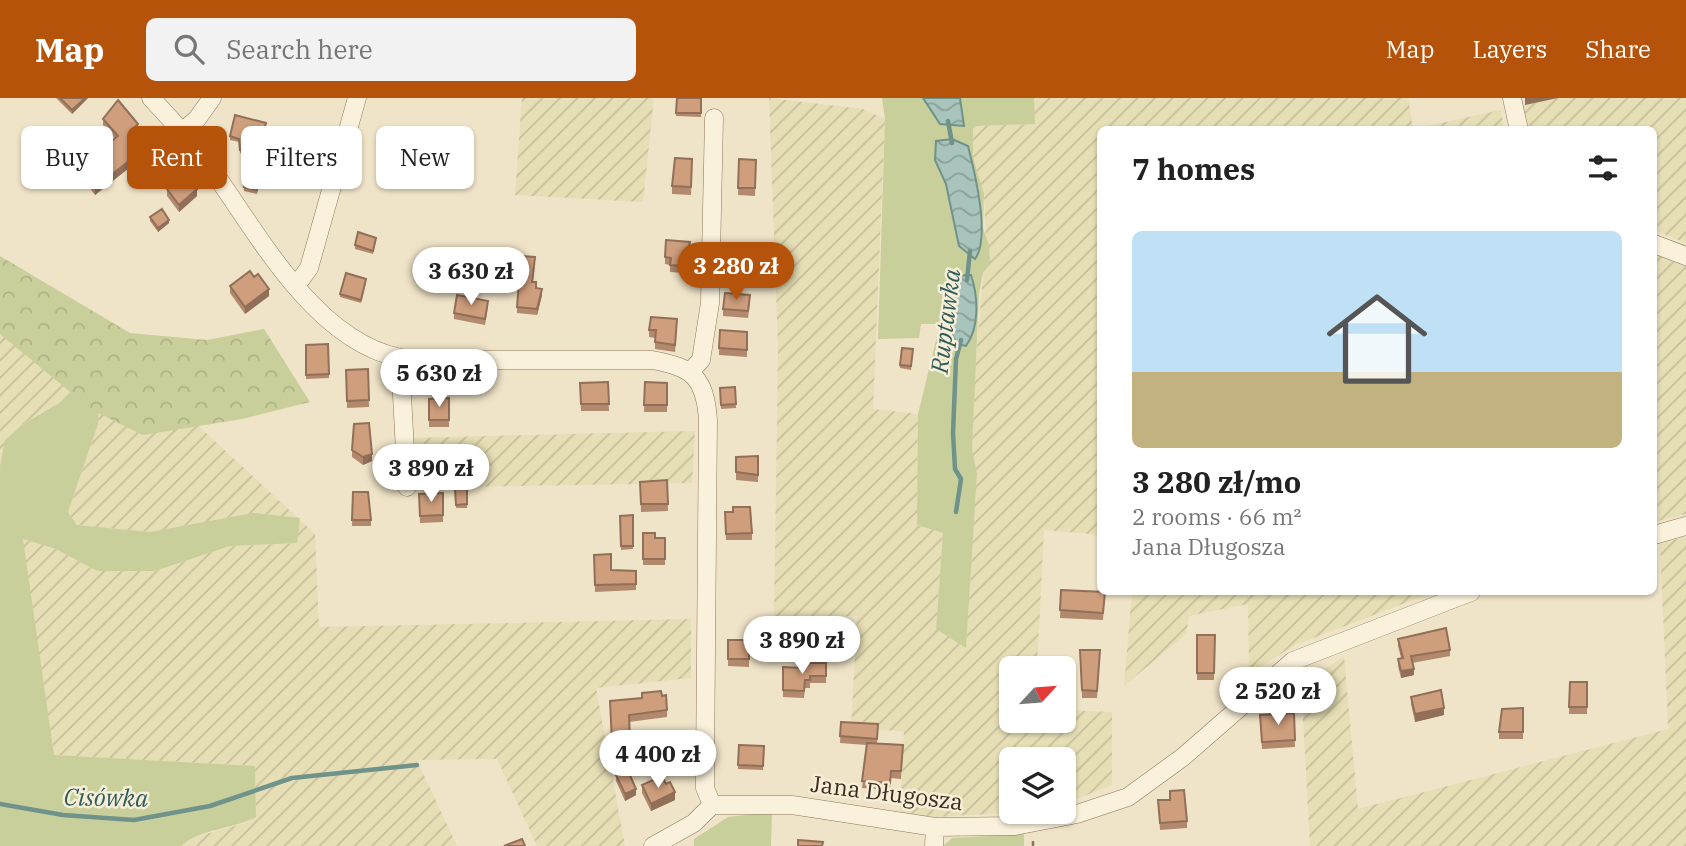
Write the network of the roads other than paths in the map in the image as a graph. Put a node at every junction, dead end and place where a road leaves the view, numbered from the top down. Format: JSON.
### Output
{"nodes":[{"id":1,"x":151,"y":98,"type":"edge"},
{"id":2,"x":212,"y":98,"type":"edge"},
{"id":3,"x":357,"y":98,"type":"edge"},
{"id":4,"x":1512,"y":98,"type":"edge"},
{"id":5,"x":714,"y":118,"type":"dead end"},
{"id":6,"x":177,"y":126,"type":"edge"},
{"id":7,"x":189,"y":126,"type":"edge"},
{"id":8,"x":1518,"y":126,"type":"edge"},
{"id":9,"x":224,"y":189,"type":"edge"},
{"id":10,"x":1657,"y":245,"type":"edge"},
{"id":11,"x":1686,"y":256,"type":"edge"},
{"id":12,"x":296,"y":286,"type":"junction"},
{"id":13,"x":400,"y":359,"type":"junction"},
{"id":14,"x":690,"y":372,"type":"junction"},
{"id":15,"x":407,"y":487,"type":"dead end"},
{"id":16,"x":1686,"y":526,"type":"edge"},
{"id":17,"x":1657,"y":534,"type":"edge"},
{"id":18,"x":1463,"y":595,"type":"edge"},
{"id":19,"x":712,"y":805,"type":"junction"},
{"id":20,"x":935,"y":827,"type":"junction"},
{"id":21,"x":653,"y":846,"type":"edge"},
{"id":22,"x":934,"y":846,"type":"edge"}],
"edges":[{"from":1,"to":6,"type":"street"},
{"from":2,"to":7,"type":"street"},
{"from":3,"to":12,"type":"street"},
{"from":4,"to":8,"type":"street"},
{"from":5,"to":14,"type":"street"},
{"from":9,"to":12,"type":"street"},
{"from":10,"to":11,"type":"street"},
{"from":12,"to":13,"type":"street"},
{"from":13,"to":14,"type":"street"},
{"from":13,"to":15,"type":"street"},
{"from":14,"to":19,"type":"street"},
{"from":16,"to":17,"type":"street"},
{"from":18,"to":20,"type":"street","name":"Jana Długosza"},
{"from":19,"to":20,"type":"street","name":"Jana Długosza"},
{"from":19,"to":21,"type":"street"},
{"from":20,"to":22,"type":"street"}]}
